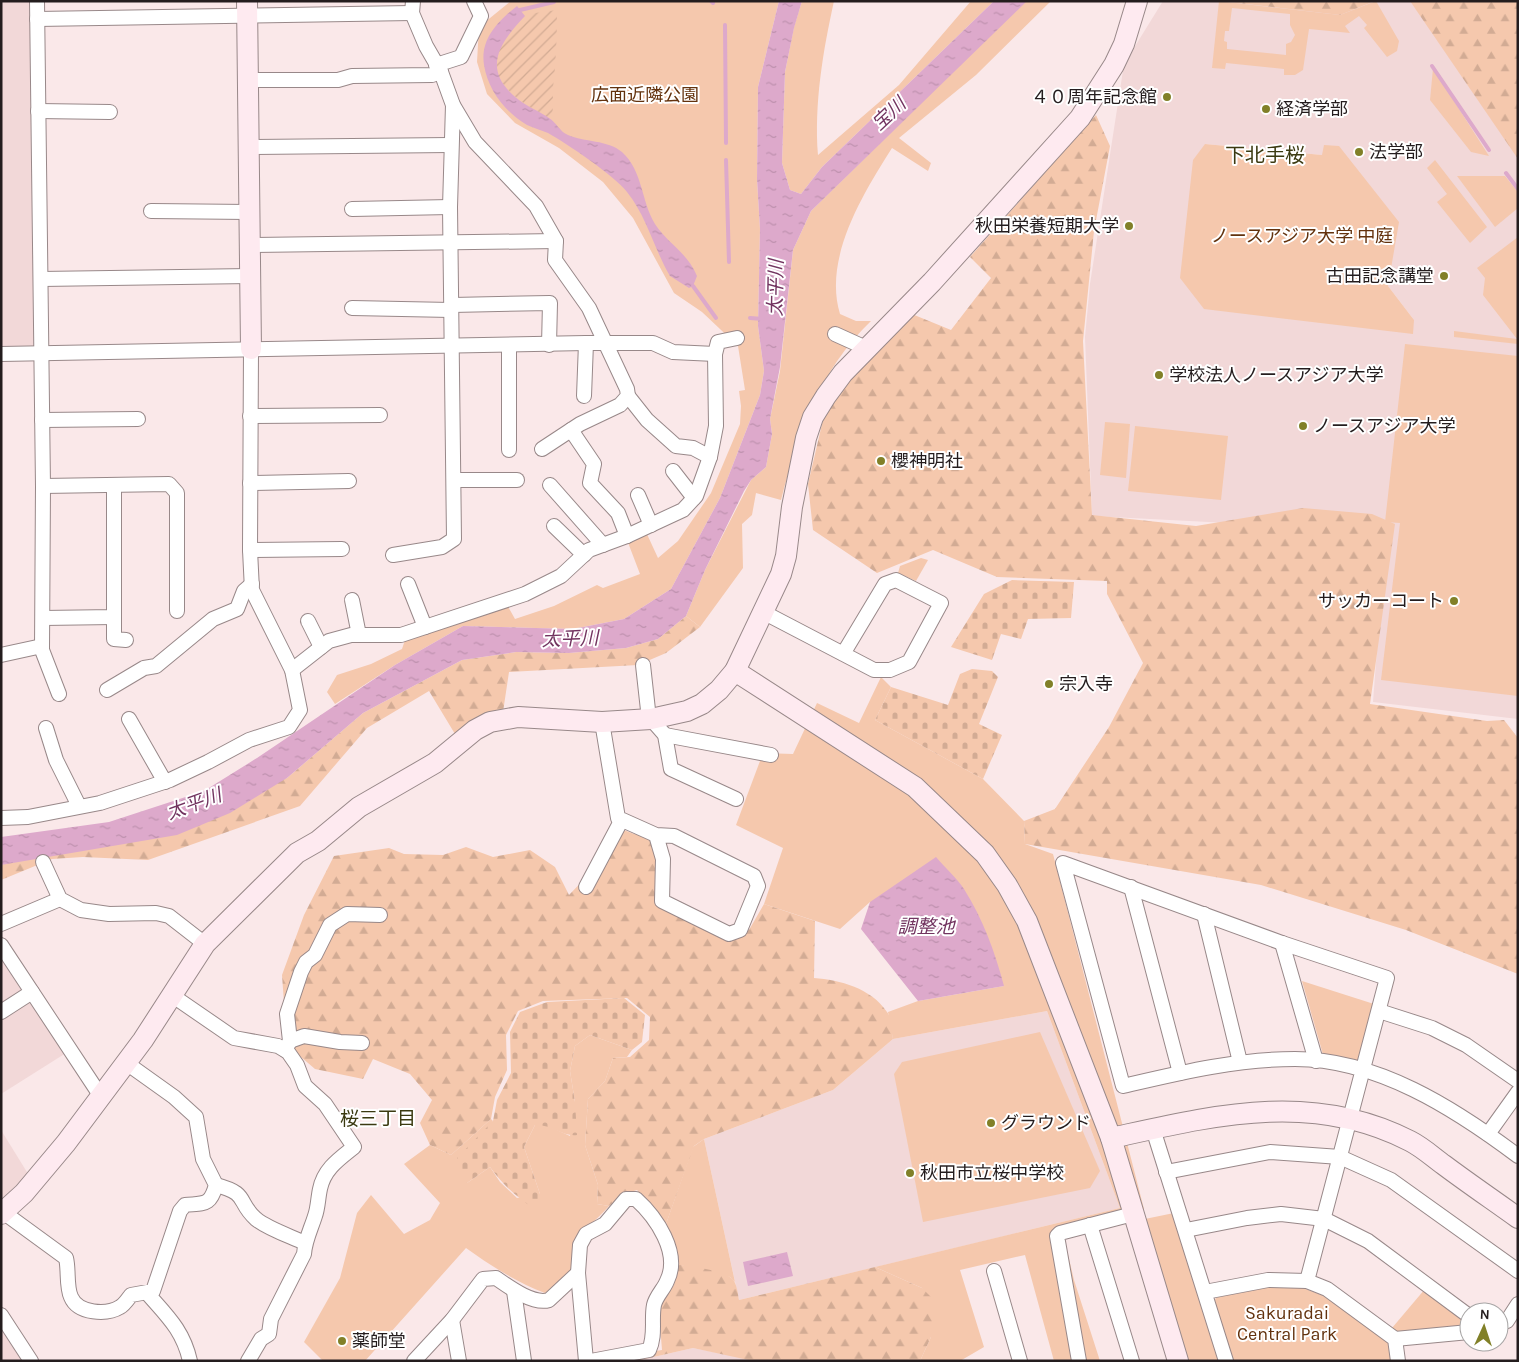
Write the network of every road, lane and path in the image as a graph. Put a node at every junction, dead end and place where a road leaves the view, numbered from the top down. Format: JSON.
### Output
{"nodes":[{"id":1,"x":37,"y":1,"type":"edge"},
{"id":2,"x":474,"y":1,"type":"edge"},
{"id":3,"x":1137,"y":1,"type":"edge"},
{"id":4,"x":413,"y":7,"type":"edge"},
{"id":5,"x":247,"y":9,"type":"edge"},
{"id":6,"x":37,"y":18,"type":"junction"},
{"id":7,"x":438,"y":68,"type":"junction"},
{"id":8,"x":248,"y":80,"type":"junction"},
{"id":9,"x":453,"y":105,"type":"junction"},
{"id":10,"x":38,"y":111,"type":"junction"},
{"id":11,"x":110,"y":112,"type":"dead end"},
{"id":12,"x":450,"y":145,"type":"junction"},
{"id":13,"x":249,"y":147,"type":"junction"},
{"id":14,"x":450,"y":207,"type":"junction"},
{"id":15,"x":352,"y":209,"type":"dead end"},
{"id":16,"x":151,"y":211,"type":"dead end"},
{"id":17,"x":249,"y":212,"type":"junction"},
{"id":18,"x":556,"y":241,"type":"junction"},
{"id":19,"x":452,"y":243,"type":"junction"},
{"id":20,"x":250,"y":244,"type":"junction"},
{"id":21,"x":250,"y":276,"type":"junction"},
{"id":22,"x":41,"y":280,"type":"junction"},
{"id":23,"x":452,"y":307,"type":"junction"},
{"id":24,"x":352,"y":308,"type":"dead end"},
{"id":25,"x":835,"y":334,"type":"dead end"},
{"id":26,"x":737,"y":338,"type":"dead end"},
{"id":27,"x":586,"y":344,"type":"junction"},
{"id":28,"x":606,"y":344,"type":"junction"},
{"id":29,"x":509,"y":345,"type":"junction"},
{"id":30,"x":549,"y":345,"type":"junction"},
{"id":31,"x":452,"y":346,"type":"junction"},
{"id":32,"x":866,"y":348,"type":"junction"},
{"id":33,"x":251,"y":349,"type":"junction"},
{"id":34,"x":1,"y":354,"type":"edge"},
{"id":35,"x":715,"y":354,"type":"junction"},
{"id":36,"x":40,"y":355,"type":"junction"},
{"id":37,"x":584,"y":396,"type":"dead end"},
{"id":38,"x":628,"y":396,"type":"junction"},
{"id":39,"x":380,"y":415,"type":"dead end"},
{"id":40,"x":250,"y":416,"type":"junction"},
{"id":41,"x":138,"y":419,"type":"dead end"},
{"id":42,"x":42,"y":420,"type":"junction"},
{"id":43,"x":571,"y":430,"type":"junction"},
{"id":44,"x":542,"y":449,"type":"dead end"},
{"id":45,"x":509,"y":450,"type":"dead end"},
{"id":46,"x":710,"y":457,"type":"junction"},
{"id":47,"x":672,"y":471,"type":"dead end"},
{"id":48,"x":454,"y":480,"type":"junction"},
{"id":49,"x":517,"y":480,"type":"dead end"},
{"id":50,"x":349,"y":481,"type":"dead end"},
{"id":51,"x":250,"y":482,"type":"junction"},
{"id":52,"x":114,"y":485,"type":"junction"},
{"id":53,"x":550,"y":485,"type":"dead end"},
{"id":54,"x":43,"y":486,"type":"junction"},
{"id":55,"x":638,"y":495,"type":"dead end"},
{"id":56,"x":694,"y":498,"type":"junction"},
{"id":57,"x":651,"y":525,"type":"junction"},
{"id":58,"x":554,"y":526,"type":"dead end"},
{"id":59,"x":627,"y":536,"type":"junction"},
{"id":60,"x":603,"y":545,"type":"junction"},
{"id":61,"x":342,"y":549,"type":"dead end"},
{"id":62,"x":250,"y":550,"type":"junction"},
{"id":63,"x":393,"y":555,"type":"dead end"},
{"id":64,"x":584,"y":555,"type":"junction"},
{"id":65,"x":252,"y":584,"type":"junction"},
{"id":66,"x":408,"y":584,"type":"dead end"},
{"id":67,"x":352,"y":600,"type":"dead end"},
{"id":68,"x":177,"y":611,"type":"dead end"},
{"id":69,"x":763,"y":612,"type":"junction"},
{"id":70,"x":114,"y":617,"type":"junction"},
{"id":71,"x":43,"y":618,"type":"junction"},
{"id":72,"x":308,"y":621,"type":"dead end"},
{"id":73,"x":425,"y":627,"type":"junction"},
{"id":74,"x":359,"y":635,"type":"junction"},
{"id":75,"x":126,"y":640,"type":"dead end"},
{"id":76,"x":42,"y":646,"type":"junction"},
{"id":77,"x":321,"y":647,"type":"junction"},
{"id":78,"x":843,"y":654,"type":"junction"},
{"id":79,"x":1,"y":655,"type":"edge"},
{"id":80,"x":643,"y":665,"type":"dead end"},
{"id":81,"x":292,"y":670,"type":"junction"},
{"id":82,"x":735,"y":671,"type":"junction"},
{"id":83,"x":107,"y":690,"type":"dead end"},
{"id":84,"x":59,"y":694,"type":"dead end"},
{"id":85,"x":129,"y":719,"type":"dead end"},
{"id":86,"x":650,"y":719,"type":"junction"},
{"id":87,"x":602,"y":722,"type":"junction"},
{"id":88,"x":46,"y":728,"type":"dead end"},
{"id":89,"x":665,"y":735,"type":"junction"},
{"id":90,"x":771,"y":755,"type":"dead end"},
{"id":91,"x":165,"y":782,"type":"junction"},
{"id":92,"x":736,"y":799,"type":"dead end"},
{"id":93,"x":79,"y":806,"type":"junction"},
{"id":94,"x":1,"y":818,"type":"edge"},
{"id":95,"x":621,"y":820,"type":"junction"},
{"id":96,"x":656,"y":835,"type":"junction"},
{"id":97,"x":42,"y":862,"type":"dead end"},
{"id":98,"x":586,"y":887,"type":"dead end"},
{"id":99,"x":1131,"y":887,"type":"junction"},
{"id":100,"x":60,"y":899,"type":"junction"},
{"id":101,"x":1204,"y":914,"type":"junction"},
{"id":102,"x":380,"y":915,"type":"dead end"},
{"id":103,"x":1,"y":924,"type":"edge"},
{"id":104,"x":1282,"y":943,"type":"junction"},
{"id":105,"x":206,"y":944,"type":"junction"},
{"id":106,"x":1,"y":946,"type":"edge"},
{"id":107,"x":32,"y":992,"type":"junction"},
{"id":108,"x":173,"y":996,"type":"junction"},
{"id":109,"x":1379,"y":1011,"type":"junction"},
{"id":110,"x":1,"y":1012,"type":"edge"},
{"id":111,"x":362,"y":1043,"type":"dead end"},
{"id":112,"x":288,"y":1046,"type":"junction"},
{"id":113,"x":1316,"y":1061,"type":"junction"},
{"id":114,"x":126,"y":1062,"type":"junction"},
{"id":115,"x":1240,"y":1062,"type":"junction"},
{"id":116,"x":1362,"y":1070,"type":"junction"},
{"id":117,"x":1180,"y":1073,"type":"junction"},
{"id":118,"x":1518,"y":1081,"type":"edge"},
{"id":119,"x":1518,"y":1092,"type":"edge"},
{"id":120,"x":100,"y":1095,"type":"junction"},
{"id":121,"x":1350,"y":1120,"type":"junction"},
{"id":122,"x":1153,"y":1129,"type":"junction"},
{"id":123,"x":1488,"y":1134,"type":"junction"},
{"id":124,"x":1110,"y":1138,"type":"junction"},
{"id":125,"x":1518,"y":1156,"type":"edge"},
{"id":126,"x":1340,"y":1157,"type":"junction"},
{"id":127,"x":1166,"y":1172,"type":"junction"},
{"id":128,"x":216,"y":1185,"type":"junction"},
{"id":129,"x":2,"y":1213,"type":"edge"},
{"id":130,"x":1133,"y":1214,"type":"junction"},
{"id":131,"x":1518,"y":1218,"type":"edge"},
{"id":132,"x":1324,"y":1219,"type":"junction"},
{"id":133,"x":1090,"y":1225,"type":"junction"},
{"id":134,"x":1186,"y":1230,"type":"junction"},
{"id":135,"x":305,"y":1243,"type":"junction"},
{"id":136,"x":994,"y":1271,"type":"dead end"},
{"id":137,"x":1518,"y":1271,"type":"edge"},
{"id":138,"x":578,"y":1273,"type":"junction"},
{"id":139,"x":1307,"y":1281,"type":"junction"},
{"id":140,"x":514,"y":1291,"type":"junction"},
{"id":141,"x":1205,"y":1292,"type":"junction"},
{"id":142,"x":147,"y":1293,"type":"junction"},
{"id":143,"x":1518,"y":1304,"type":"edge"},
{"id":144,"x":1459,"y":1309,"type":"edge"},
{"id":145,"x":1,"y":1315,"type":"edge"},
{"id":146,"x":1509,"y":1317,"type":"edge"},
{"id":147,"x":452,"y":1320,"type":"junction"},
{"id":148,"x":1459,"y":1333,"type":"edge"},
{"id":149,"x":1395,"y":1339,"type":"junction"},
{"id":150,"x":254,"y":1359,"type":"edge"},
{"id":151,"x":31,"y":1361,"type":"edge"},
{"id":152,"x":190,"y":1361,"type":"edge"},
{"id":153,"x":414,"y":1361,"type":"edge"},
{"id":154,"x":459,"y":1361,"type":"edge"},
{"id":155,"x":524,"y":1361,"type":"edge"},
{"id":156,"x":586,"y":1361,"type":"edge"},
{"id":157,"x":591,"y":1361,"type":"edge"},
{"id":158,"x":1020,"y":1361,"type":"edge"},
{"id":159,"x":1079,"y":1361,"type":"edge"},
{"id":160,"x":1132,"y":1361,"type":"edge"},
{"id":161,"x":1178,"y":1361,"type":"edge"},
{"id":162,"x":1226,"y":1361,"type":"edge"},
{"id":163,"x":1398,"y":1361,"type":"edge"}],
"edges":[{"from":1,"to":6,"type":"street"},
{"from":2,"to":7,"type":"street"},
{"from":3,"to":32,"type":"street"},
{"from":4,"to":5,"type":"street"},
{"from":4,"to":7,"type":"street"},
{"from":5,"to":6,"type":"street"},
{"from":5,"to":8,"type":"street"},
{"from":6,"to":10,"type":"street"},
{"from":7,"to":8,"type":"street"},
{"from":7,"to":9,"type":"street"},
{"from":8,"to":13,"type":"street"},
{"from":9,"to":12,"type":"street"},
{"from":9,"to":18,"type":"street"},
{"from":10,"to":11,"type":"street"},
{"from":10,"to":22,"type":"street"},
{"from":12,"to":13,"type":"street"},
{"from":12,"to":14,"type":"street"},
{"from":13,"to":17,"type":"street"},
{"from":14,"to":15,"type":"street"},
{"from":14,"to":19,"type":"street"},
{"from":16,"to":17,"type":"street"},
{"from":17,"to":20,"type":"street"},
{"from":18,"to":19,"type":"street"},
{"from":18,"to":28,"type":"street"},
{"from":19,"to":20,"type":"street"},
{"from":19,"to":23,"type":"street"},
{"from":20,"to":21,"type":"street"},
{"from":21,"to":22,"type":"street"},
{"from":21,"to":33,"type":"street"},
{"from":22,"to":36,"type":"street"},
{"from":23,"to":24,"type":"street"},
{"from":23,"to":30,"type":"street"},
{"from":23,"to":31,"type":"street"},
{"from":25,"to":32,"type":"street"},
{"from":26,"to":35,"type":"street"},
{"from":27,"to":28,"type":"street"},
{"from":27,"to":30,"type":"street"},
{"from":27,"to":37,"type":"street"},
{"from":28,"to":35,"type":"street"},
{"from":28,"to":38,"type":"street"},
{"from":29,"to":30,"type":"street"},
{"from":29,"to":31,"type":"street"},
{"from":29,"to":45,"type":"street"},
{"from":31,"to":33,"type":"street"},
{"from":31,"to":48,"type":"street"},
{"from":32,"to":69,"type":"street"},
{"from":33,"to":36,"type":"street"},
{"from":33,"to":40,"type":"street"},
{"from":34,"to":36,"type":"street"},
{"from":35,"to":46,"type":"street"},
{"from":36,"to":42,"type":"street"},
{"from":38,"to":43,"type":"street"},
{"from":38,"to":46,"type":"street"},
{"from":39,"to":40,"type":"street"},
{"from":40,"to":51,"type":"street"},
{"from":41,"to":42,"type":"street"},
{"from":42,"to":54,"type":"street"},
{"from":43,"to":44,"type":"street"},
{"from":43,"to":59,"type":"street"},
{"from":46,"to":56,"type":"street"},
{"from":47,"to":56,"type":"street"},
{"from":48,"to":49,"type":"street"},
{"from":48,"to":63,"type":"street"},
{"from":50,"to":51,"type":"street"},
{"from":51,"to":62,"type":"street"},
{"from":52,"to":54,"type":"street"},
{"from":52,"to":68,"type":"street"},
{"from":52,"to":70,"type":"street"},
{"from":53,"to":60,"type":"street"},
{"from":54,"to":71,"type":"street"},
{"from":55,"to":57,"type":"street"},
{"from":56,"to":57,"type":"street"},
{"from":57,"to":59,"type":"street"},
{"from":58,"to":64,"type":"street"},
{"from":59,"to":60,"type":"street"},
{"from":60,"to":64,"type":"street"},
{"from":61,"to":62,"type":"street"},
{"from":62,"to":65,"type":"street"},
{"from":64,"to":73,"type":"street"},
{"from":65,"to":81,"type":"street"},
{"from":65,"to":83,"type":"street"},
{"from":66,"to":73,"type":"street"},
{"from":67,"to":74,"type":"street"},
{"from":69,"to":78,"type":"street"},
{"from":69,"to":82,"type":"street"},
{"from":70,"to":71,"type":"street"},
{"from":70,"to":75,"type":"street"},
{"from":71,"to":76,"type":"street"},
{"from":72,"to":77,"type":"street"},
{"from":73,"to":74,"type":"street"},
{"from":74,"to":77,"type":"street"},
{"from":76,"to":79,"type":"street"},
{"from":76,"to":84,"type":"street"},
{"from":77,"to":81,"type":"street"},
{"from":78,"to":78,"type":"street"},
{"from":80,"to":86,"type":"street"},
{"from":81,"to":91,"type":"street"},
{"from":82,"to":86,"type":"street"},
{"from":82,"to":124,"type":"street"},
{"from":85,"to":91,"type":"street"},
{"from":86,"to":87,"type":"street"},
{"from":86,"to":89,"type":"street"},
{"from":87,"to":95,"type":"street"},
{"from":87,"to":105,"type":"street"},
{"from":88,"to":93,"type":"street"},
{"from":89,"to":90,"type":"street"},
{"from":89,"to":92,"type":"street"},
{"from":91,"to":93,"type":"street"},
{"from":93,"to":94,"type":"street"},
{"from":95,"to":96,"type":"street"},
{"from":95,"to":98,"type":"street"},
{"from":96,"to":96,"type":"street"},
{"from":97,"to":100,"type":"street"},
{"from":99,"to":101,"type":"street"},
{"from":99,"to":117,"type":"street"},
{"from":99,"to":117,"type":"street"},
{"from":100,"to":103,"type":"street"},
{"from":100,"to":105,"type":"street"},
{"from":101,"to":104,"type":"street"},
{"from":101,"to":115,"type":"street"},
{"from":102,"to":112,"type":"street"},
{"from":104,"to":109,"type":"street"},
{"from":104,"to":113,"type":"street"},
{"from":105,"to":108,"type":"street"},
{"from":106,"to":107,"type":"street"},
{"from":107,"to":110,"type":"street"},
{"from":107,"to":120,"type":"street"},
{"from":108,"to":112,"type":"street"},
{"from":108,"to":114,"type":"street"},
{"from":109,"to":116,"type":"street"},
{"from":109,"to":118,"type":"street"},
{"from":111,"to":112,"type":"street"},
{"from":112,"to":135,"type":"street"},
{"from":113,"to":115,"type":"street"},
{"from":113,"to":116,"type":"street"},
{"from":114,"to":120,"type":"street"},
{"from":114,"to":128,"type":"street"},
{"from":115,"to":117,"type":"street"},
{"from":116,"to":121,"type":"street"},
{"from":116,"to":123,"type":"street"},
{"from":119,"to":123,"type":"street"},
{"from":120,"to":129,"type":"street"},
{"from":121,"to":122,"type":"street"},
{"from":121,"to":126,"type":"street"},
{"from":121,"to":131,"type":"street"},
{"from":122,"to":124,"type":"street"},
{"from":122,"to":127,"type":"street"},
{"from":123,"to":125,"type":"street"},
{"from":124,"to":130,"type":"street"},
{"from":126,"to":127,"type":"street"},
{"from":126,"to":132,"type":"street"},
{"from":126,"to":137,"type":"street"},
{"from":127,"to":134,"type":"street"},
{"from":128,"to":135,"type":"street"},
{"from":128,"to":142,"type":"street"},
{"from":129,"to":142,"type":"street"},
{"from":130,"to":133,"type":"street"},
{"from":130,"to":161,"type":"street"},
{"from":132,"to":134,"type":"street"},
{"from":132,"to":139,"type":"street"},
{"from":132,"to":144,"type":"street"},
{"from":133,"to":159,"type":"street"},
{"from":133,"to":160,"type":"street"},
{"from":134,"to":141,"type":"street"},
{"from":135,"to":150,"type":"street"},
{"from":136,"to":158,"type":"street"},
{"from":138,"to":140,"type":"street"},
{"from":138,"to":156,"type":"street"},
{"from":138,"to":157,"type":"street"},
{"from":139,"to":141,"type":"street"},
{"from":139,"to":149,"type":"street"},
{"from":140,"to":147,"type":"street"},
{"from":140,"to":155,"type":"street"},
{"from":141,"to":162,"type":"street"},
{"from":142,"to":152,"type":"street"},
{"from":143,"to":146,"type":"street"},
{"from":145,"to":151,"type":"street"},
{"from":147,"to":153,"type":"street"},
{"from":147,"to":154,"type":"street"},
{"from":148,"to":149,"type":"street"},
{"from":149,"to":163,"type":"street"}]}
